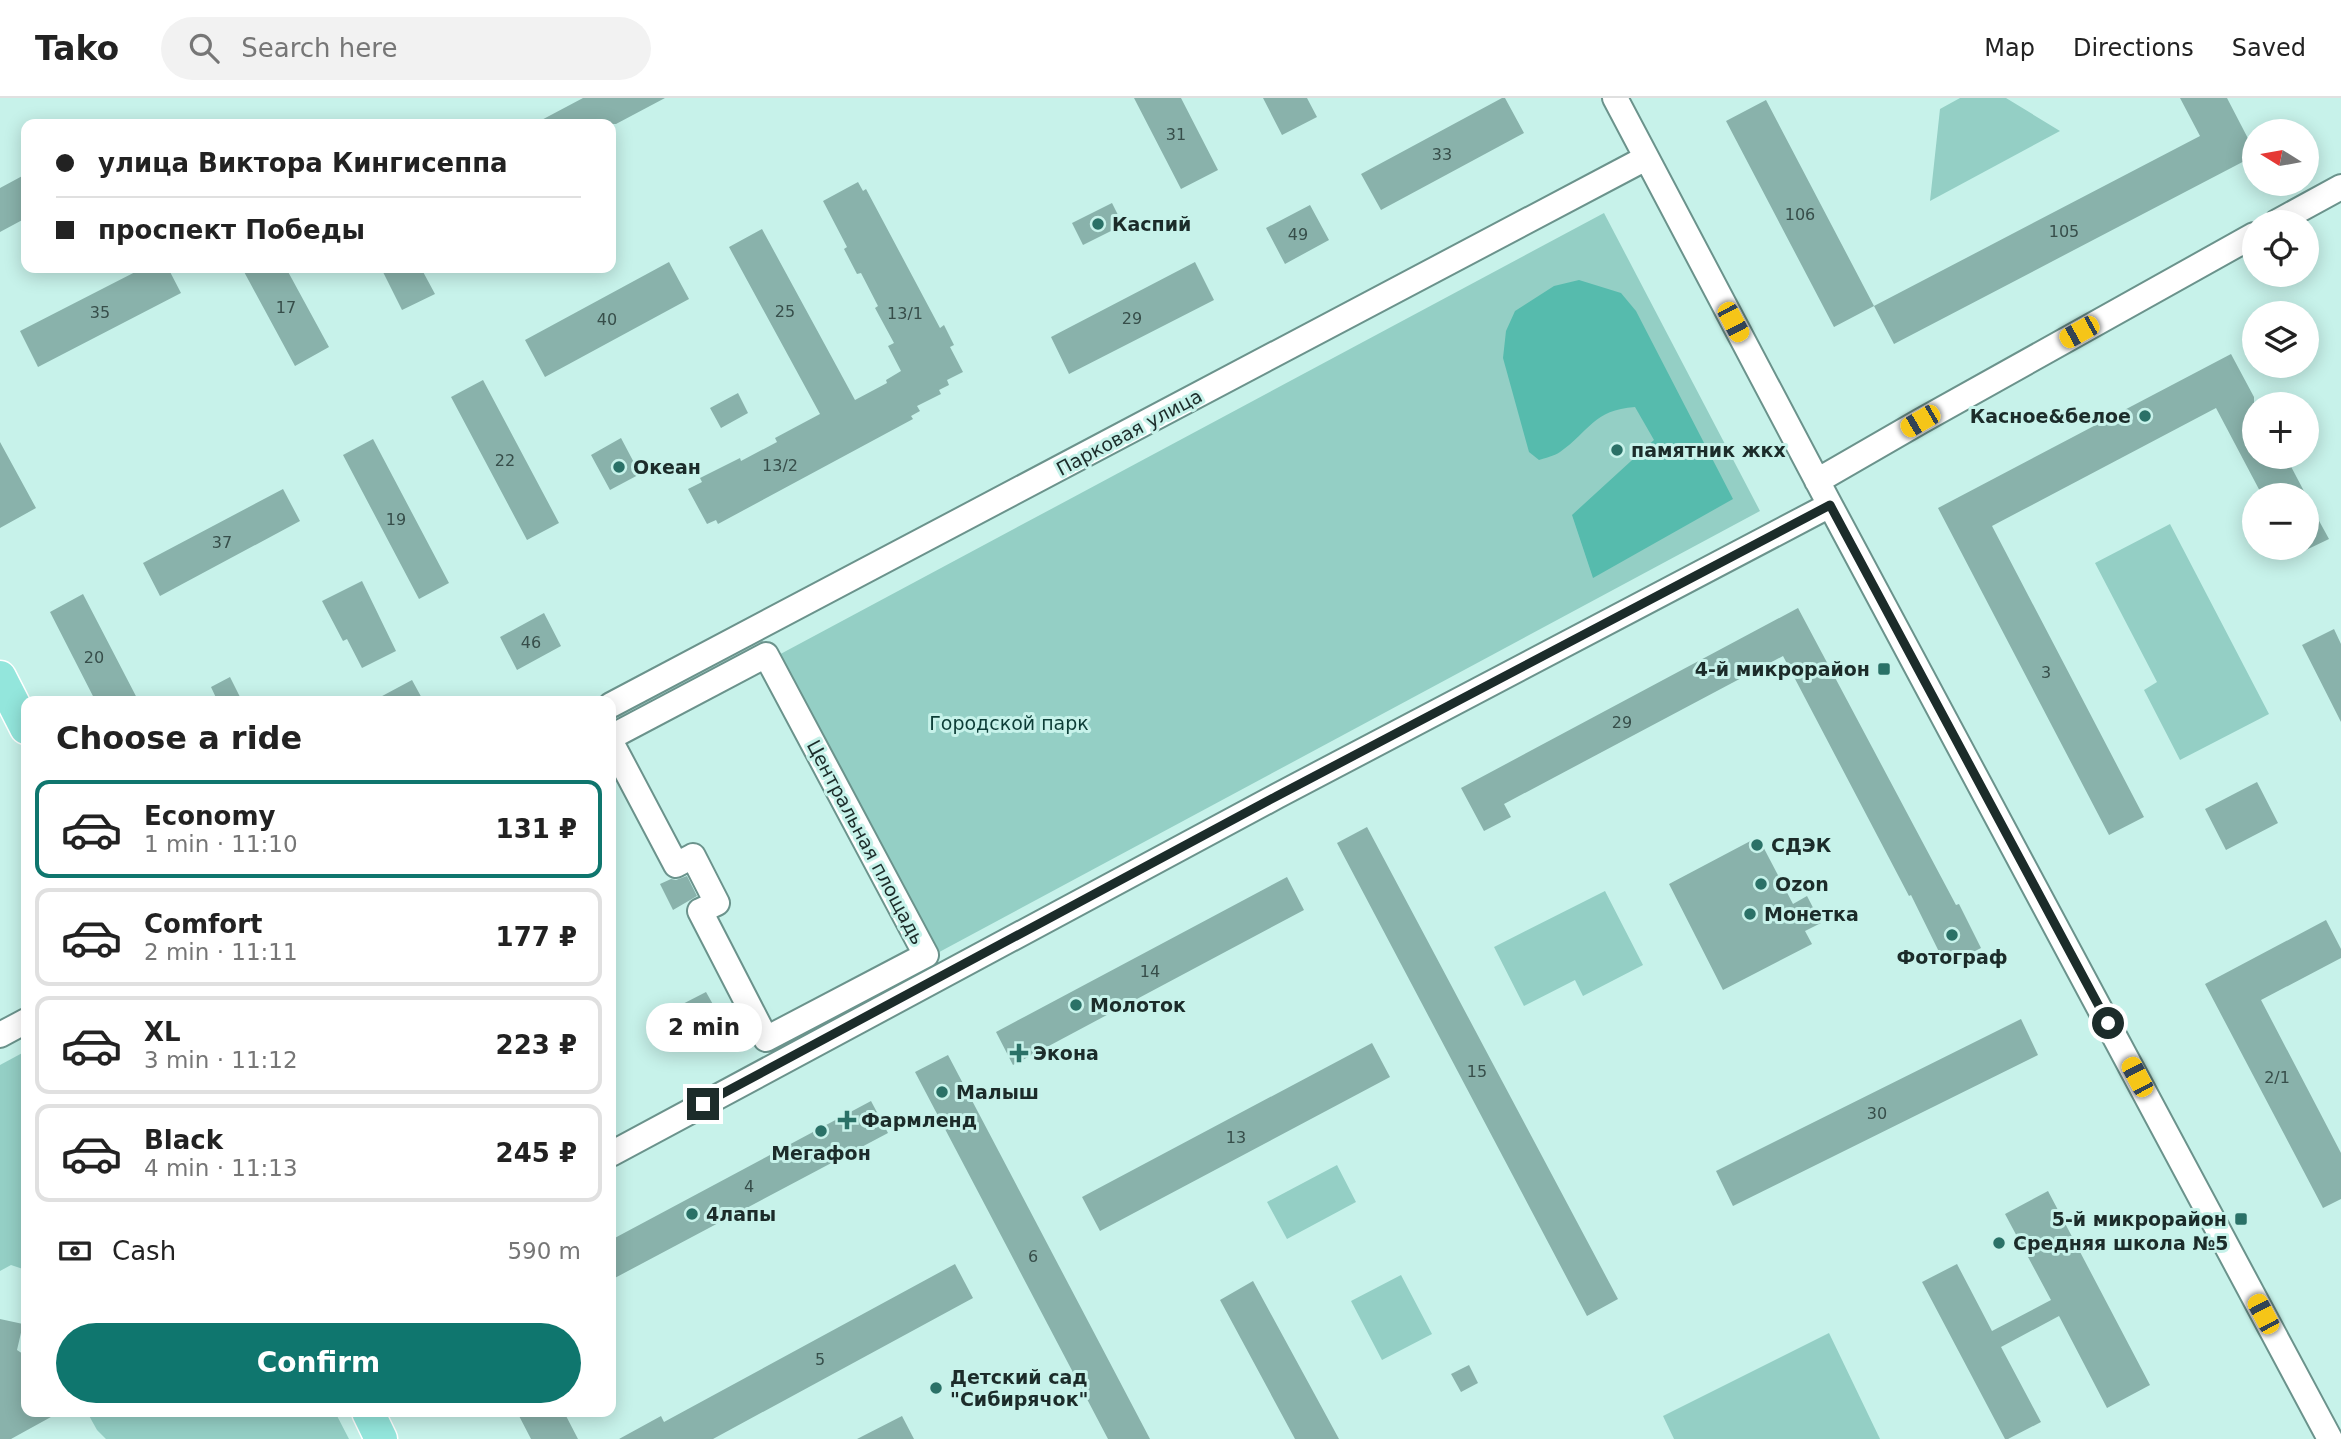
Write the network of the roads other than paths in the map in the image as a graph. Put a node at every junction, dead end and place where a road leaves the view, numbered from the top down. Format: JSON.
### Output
{"nodes":[{"id":1,"x":1615,"y":98,"type":"edge"},
{"id":2,"x":1647,"y":158,"type":"junction"},
{"id":3,"x":2341,"y":187,"type":"edge"},
{"id":4,"x":2299,"y":210,"type":"edge"},
{"id":5,"x":2242,"y":242,"type":"edge"},
{"id":6,"x":1817,"y":481,"type":"junction"},
{"id":7,"x":1830,"y":505,"type":"junction"},
{"id":8,"x":0,"y":677,"type":"edge"},
{"id":9,"x":616,"y":702,"type":"edge"},
{"id":10,"x":21,"y":718,"type":"edge"},
{"id":11,"x":616,"y":734,"type":"edge"},
{"id":12,"x":616,"y":751,"type":"edge"},
{"id":13,"x":21,"y":1024,"type":"edge"},
{"id":14,"x":0,"y":1035,"type":"edge"},
{"id":15,"x":616,"y":1151,"type":"edge"},
{"id":16,"x":371,"y":1417,"type":"edge"},
{"id":17,"x":382,"y":1439,"type":"edge"},
{"id":18,"x":2330,"y":1439,"type":"edge"}],
"edges":[{"from":1,"to":2,"type":"street"},
{"from":2,"to":6,"type":"street"},
{"from":2,"to":9,"type":"street","name":"Парковая улица"},
{"from":3,"to":4,"type":"street"},
{"from":5,"to":6,"type":"street"},
{"from":6,"to":7,"type":"street"},
{"from":7,"to":15,"type":"street"},
{"from":7,"to":18,"type":"street"},
{"from":8,"to":10,"type":"main road"},
{"from":11,"to":12,"type":"street","name":"Центральная площадь"},
{"from":13,"to":14,"type":"street"},
{"from":16,"to":17,"type":"main road"}]}
